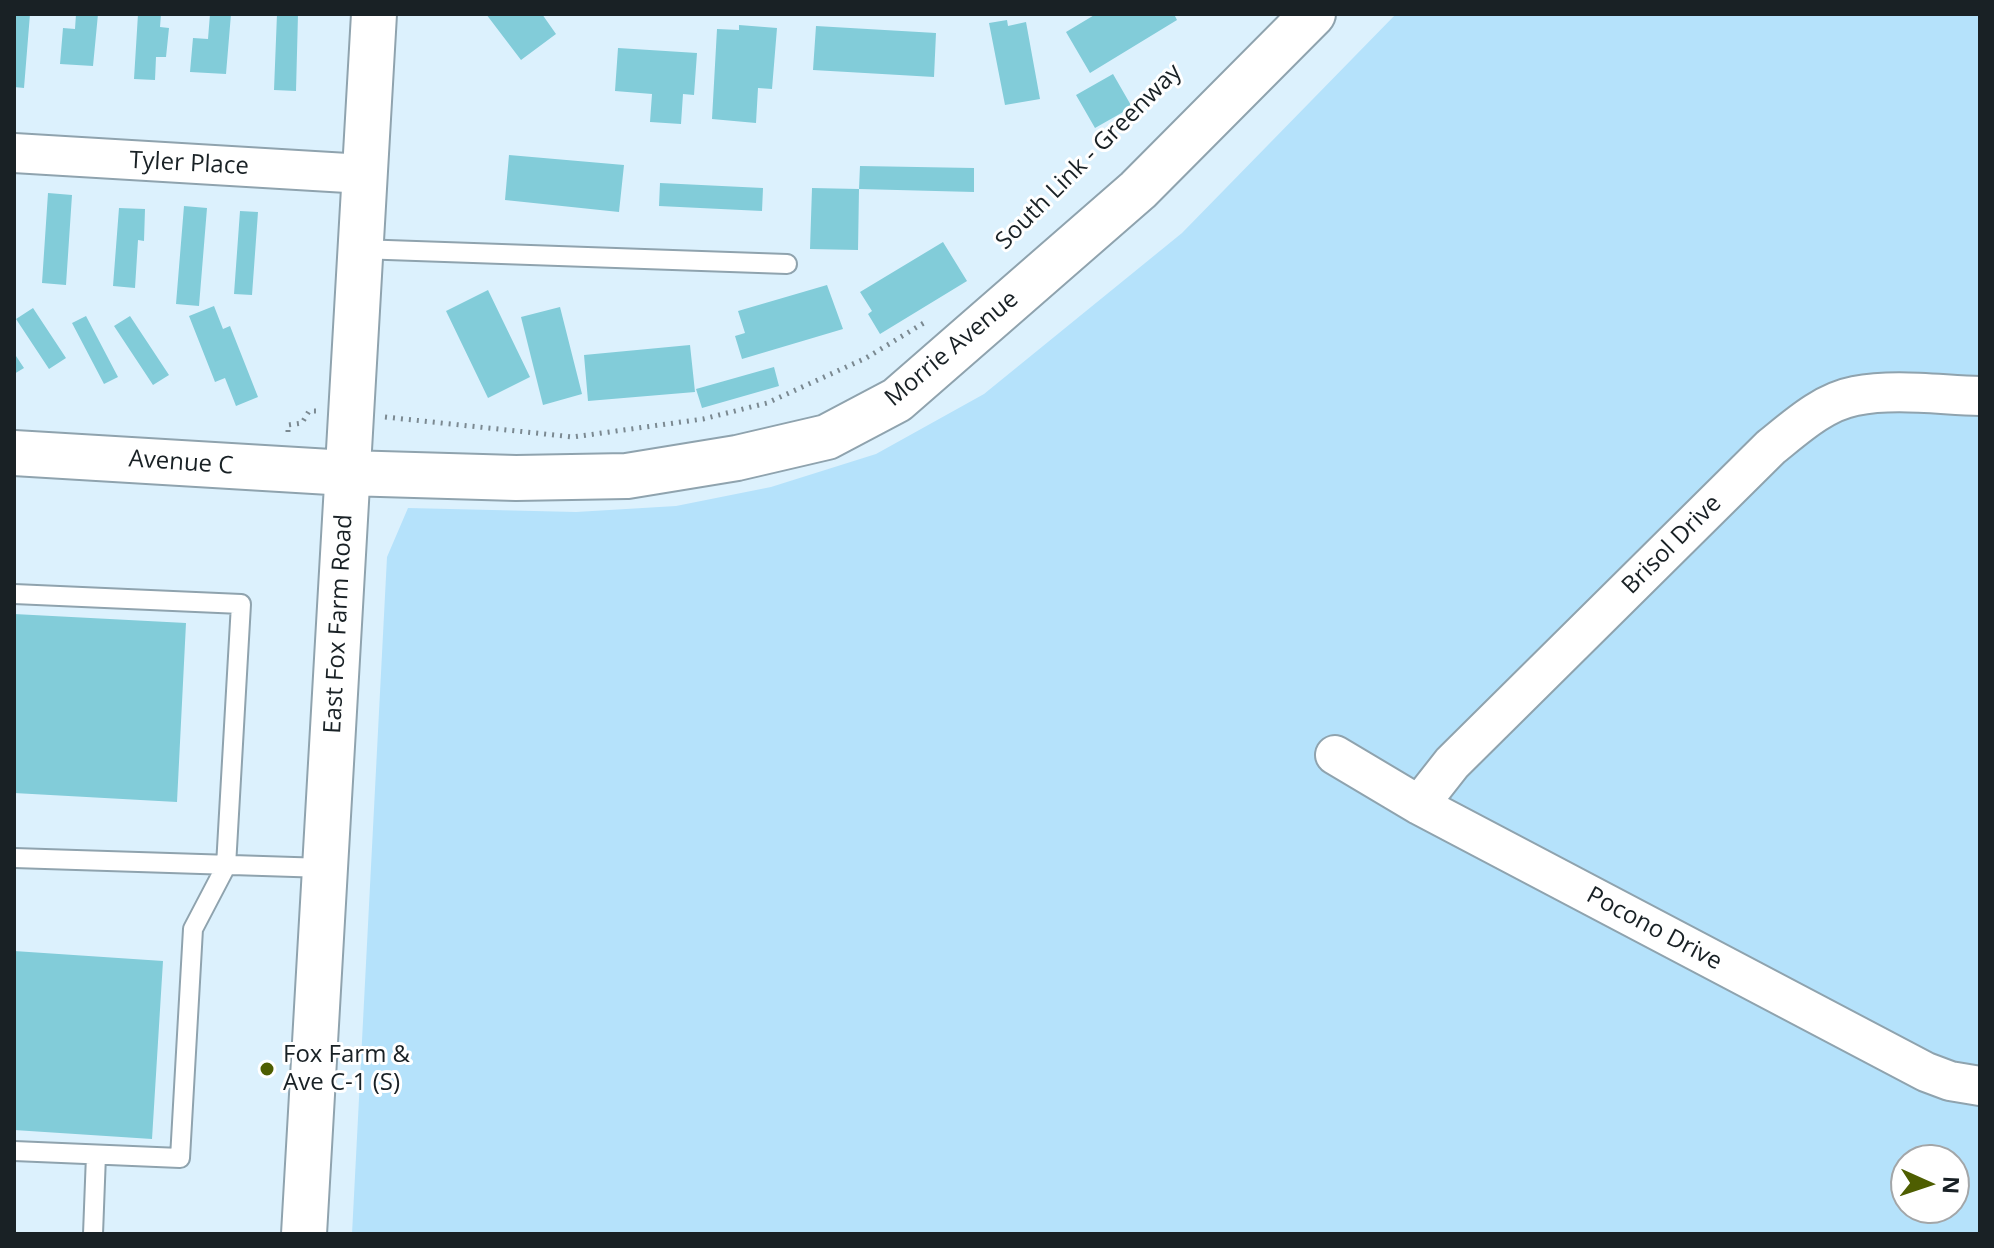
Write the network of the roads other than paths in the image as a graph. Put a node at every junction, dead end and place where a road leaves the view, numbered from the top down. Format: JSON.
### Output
{"nodes":[{"id":1,"x":374,"y":14,"type":"edge"},
{"id":2,"x":1313,"y":14,"type":"edge"},
{"id":3,"x":14,"y":153,"type":"edge"},
{"id":4,"x":364,"y":174,"type":"junction"},
{"id":5,"x":359,"y":249,"type":"junction"},
{"id":6,"x":787,"y":264,"type":"dead end"},
{"id":7,"x":1980,"y":396,"type":"edge"},
{"id":8,"x":14,"y":453,"type":"edge"},
{"id":9,"x":347,"y":473,"type":"junction"},
{"id":10,"x":14,"y":594,"type":"edge"},
{"id":11,"x":1335,"y":755,"type":"dead end"},
{"id":12,"x":1419,"y":805,"type":"junction"},
{"id":13,"x":14,"y":858,"type":"edge"},
{"id":14,"x":226,"y":866,"type":"junction"},
{"id":15,"x":325,"y":868,"type":"junction"},
{"id":16,"x":1980,"y":1086,"type":"edge"},
{"id":17,"x":14,"y":1151,"type":"edge"},
{"id":18,"x":96,"y":1155,"type":"junction"},
{"id":19,"x":93,"y":1234,"type":"edge"},
{"id":20,"x":304,"y":1234,"type":"edge"}],
"edges":[{"from":1,"to":4,"type":"main road","name":"East Fox Farm Road"},
{"from":2,"to":9,"type":"main road","name":"Morrie Avenue"},
{"from":3,"to":4,"type":"street","name":"Tyler Place"},
{"from":4,"to":5,"type":"main road","name":"East Fox Farm Road"},
{"from":5,"to":6,"type":"lane"},
{"from":5,"to":9,"type":"main road","name":"East Fox Farm Road"},
{"from":7,"to":12,"type":"street","name":"Brisol Drive"},
{"from":8,"to":9,"type":"main road","name":"Avenue C"},
{"from":9,"to":15,"type":"main road","name":"East Fox Farm Road"},
{"from":10,"to":14,"type":"lane"},
{"from":11,"to":12,"type":"street","name":"Pocono Drive"},
{"from":12,"to":16,"type":"street","name":"Pocono Drive"},
{"from":13,"to":14,"type":"lane"},
{"from":14,"to":15,"type":"lane"},
{"from":14,"to":18,"type":"lane"},
{"from":15,"to":20,"type":"main road","name":"East Fox Farm Road"},
{"from":17,"to":18,"type":"lane"},
{"from":18,"to":19,"type":"lane"}]}
